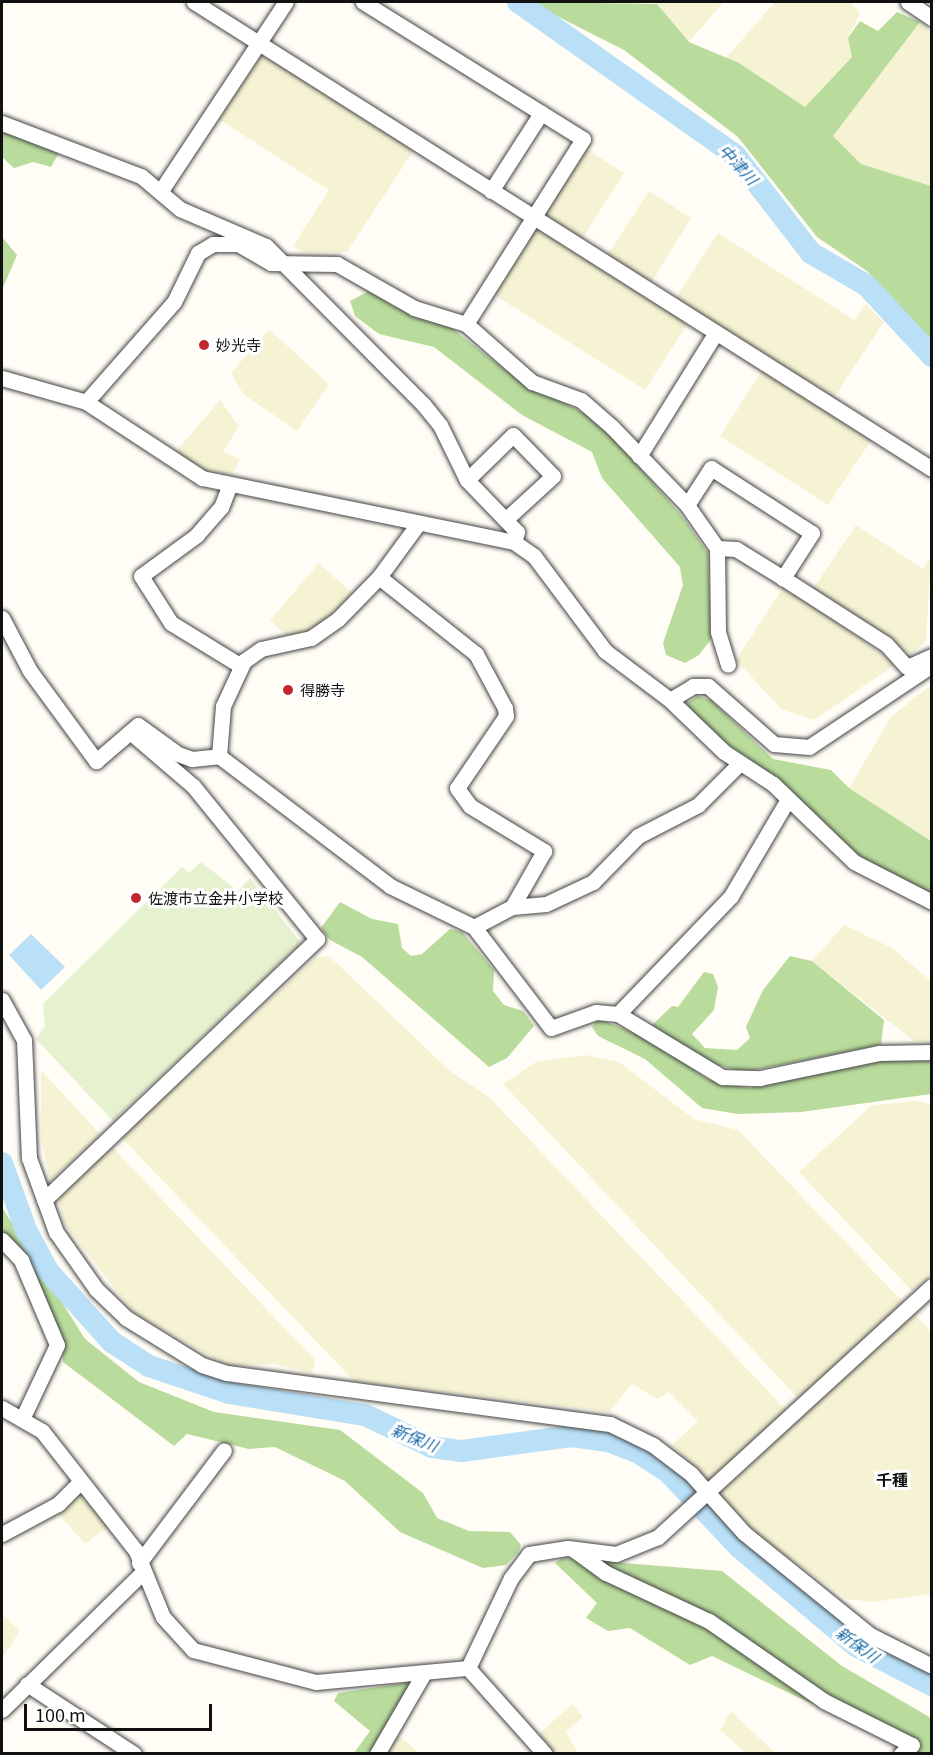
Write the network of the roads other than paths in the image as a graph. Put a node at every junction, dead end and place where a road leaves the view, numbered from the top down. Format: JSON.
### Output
{"nodes":[{"id":1,"x":194,"y":2,"type":"edge"},
{"id":2,"x":286,"y":2,"type":"edge"},
{"id":3,"x":363,"y":2,"type":"edge"},
{"id":4,"x":908,"y":2,"type":"edge"},
{"id":5,"x":932,"y":18,"type":"edge"},
{"id":6,"x":261,"y":43,"type":"junction"},
{"id":7,"x":541,"y":113,"type":"junction"},
{"id":8,"x":2,"y":123,"type":"edge"},
{"id":9,"x":162,"y":189,"type":"junction"},
{"id":10,"x":491,"y":191,"type":"junction"},
{"id":11,"x":534,"y":220,"type":"junction"},
{"id":12,"x":285,"y":262,"type":"junction"},
{"id":13,"x":466,"y":324,"type":"junction"},
{"id":14,"x":715,"y":334,"type":"junction"},
{"id":15,"x":2,"y":378,"type":"edge"},
{"id":16,"x":86,"y":402,"type":"junction"},
{"id":17,"x":639,"y":456,"type":"junction"},
{"id":18,"x":932,"y":469,"type":"edge"},
{"id":19,"x":467,"y":480,"type":"junction"},
{"id":20,"x":230,"y":484,"type":"junction"},
{"id":21,"x":687,"y":505,"type":"junction"},
{"id":22,"x":506,"y":519,"type":"junction"},
{"id":23,"x":418,"y":524,"type":"junction"},
{"id":24,"x":514,"y":542,"type":"junction"},
{"id":25,"x":717,"y":548,"type":"junction"},
{"id":26,"x":380,"y":577,"type":"junction"},
{"id":27,"x":783,"y":578,"type":"junction"},
{"id":28,"x":2,"y":618,"type":"edge"},
{"id":29,"x":932,"y":656,"type":"edge"},
{"id":30,"x":728,"y":665,"type":"dead end"},
{"id":31,"x":932,"y":665,"type":"edge"},
{"id":32,"x":241,"y":666,"type":"junction"},
{"id":33,"x":670,"y":700,"type":"junction"},
{"id":34,"x":130,"y":732,"type":"junction"},
{"id":35,"x":219,"y":756,"type":"junction"},
{"id":36,"x":740,"y":763,"type":"junction"},
{"id":37,"x":787,"y":801,"type":"junction"},
{"id":38,"x":932,"y":902,"type":"edge"},
{"id":39,"x":512,"y":907,"type":"junction"},
{"id":40,"x":474,"y":927,"type":"junction"},
{"id":41,"x":2,"y":1000,"type":"edge"},
{"id":42,"x":618,"y":1014,"type":"junction"},
{"id":43,"x":932,"y":1052,"type":"edge"},
{"id":44,"x":44,"y":1200,"type":"junction"},
{"id":45,"x":2,"y":1239,"type":"edge"},
{"id":46,"x":932,"y":1286,"type":"edge"},
{"id":47,"x":2,"y":1408,"type":"edge"},
{"id":48,"x":22,"y":1419,"type":"junction"},
{"id":49,"x":225,"y":1450,"type":"dead end"},
{"id":50,"x":79,"y":1483,"type":"junction"},
{"id":51,"x":710,"y":1492,"type":"junction"},
{"id":52,"x":2,"y":1534,"type":"edge"},
{"id":53,"x":568,"y":1548,"type":"junction"},
{"id":54,"x":140,"y":1568,"type":"junction"},
{"id":55,"x":932,"y":1666,"type":"edge"},
{"id":56,"x":468,"y":1668,"type":"junction"},
{"id":57,"x":424,"y":1673,"type":"junction"},
{"id":58,"x":27,"y":1684,"type":"junction"},
{"id":59,"x":2,"y":1710,"type":"edge"},
{"id":60,"x":134,"y":1754,"type":"edge"},
{"id":61,"x":377,"y":1754,"type":"edge"},
{"id":62,"x":545,"y":1754,"type":"edge"},
{"id":63,"x":901,"y":1754,"type":"edge"}],
"edges":[{"from":1,"to":6,"type":"street"},
{"from":2,"to":6,"type":"street"},
{"from":3,"to":7,"type":"street"},
{"from":4,"to":5,"type":"street"},
{"from":6,"to":9,"type":"street"},
{"from":6,"to":10,"type":"street"},
{"from":7,"to":10,"type":"street"},
{"from":7,"to":11,"type":"street"},
{"from":8,"to":9,"type":"street"},
{"from":9,"to":12,"type":"street"},
{"from":10,"to":11,"type":"street"},
{"from":11,"to":13,"type":"street"},
{"from":11,"to":14,"type":"street"},
{"from":12,"to":13,"type":"street"},
{"from":12,"to":16,"type":"street"},
{"from":12,"to":19,"type":"street"},
{"from":13,"to":17,"type":"street"},
{"from":14,"to":17,"type":"street"},
{"from":14,"to":18,"type":"street"},
{"from":15,"to":16,"type":"street"},
{"from":16,"to":20,"type":"street"},
{"from":17,"to":21,"type":"street"},
{"from":19,"to":22,"type":"street"},
{"from":19,"to":22,"type":"street"},
{"from":20,"to":23,"type":"street"},
{"from":20,"to":32,"type":"street"},
{"from":21,"to":25,"type":"street"},
{"from":21,"to":27,"type":"street"},
{"from":22,"to":24,"type":"street"},
{"from":23,"to":24,"type":"street"},
{"from":23,"to":26,"type":"street"},
{"from":24,"to":33,"type":"street"},
{"from":25,"to":27,"type":"street"},
{"from":25,"to":30,"type":"street"},
{"from":26,"to":32,"type":"street"},
{"from":26,"to":39,"type":"street"},
{"from":27,"to":29,"type":"street"},
{"from":28,"to":34,"type":"street"},
{"from":31,"to":33,"type":"street"},
{"from":32,"to":35,"type":"street"},
{"from":33,"to":36,"type":"street"},
{"from":34,"to":35,"type":"street"},
{"from":34,"to":44,"type":"street"},
{"from":35,"to":40,"type":"street"},
{"from":36,"to":37,"type":"street"},
{"from":36,"to":39,"type":"street"},
{"from":37,"to":38,"type":"street"},
{"from":37,"to":42,"type":"street"},
{"from":39,"to":40,"type":"street"},
{"from":40,"to":42,"type":"street"},
{"from":41,"to":44,"type":"street"},
{"from":42,"to":43,"type":"street"},
{"from":44,"to":51,"type":"street"},
{"from":45,"to":48,"type":"street"},
{"from":46,"to":51,"type":"street"},
{"from":47,"to":48,"type":"street"},
{"from":48,"to":50,"type":"street"},
{"from":49,"to":54,"type":"street"},
{"from":50,"to":52,"type":"street"},
{"from":50,"to":54,"type":"street"},
{"from":51,"to":53,"type":"street"},
{"from":51,"to":55,"type":"street"},
{"from":53,"to":56,"type":"street"},
{"from":53,"to":63,"type":"street"},
{"from":54,"to":57,"type":"street"},
{"from":54,"to":58,"type":"street"},
{"from":56,"to":57,"type":"street"},
{"from":56,"to":62,"type":"street"},
{"from":57,"to":61,"type":"street"},
{"from":58,"to":59,"type":"street"},
{"from":58,"to":60,"type":"street"}]}
